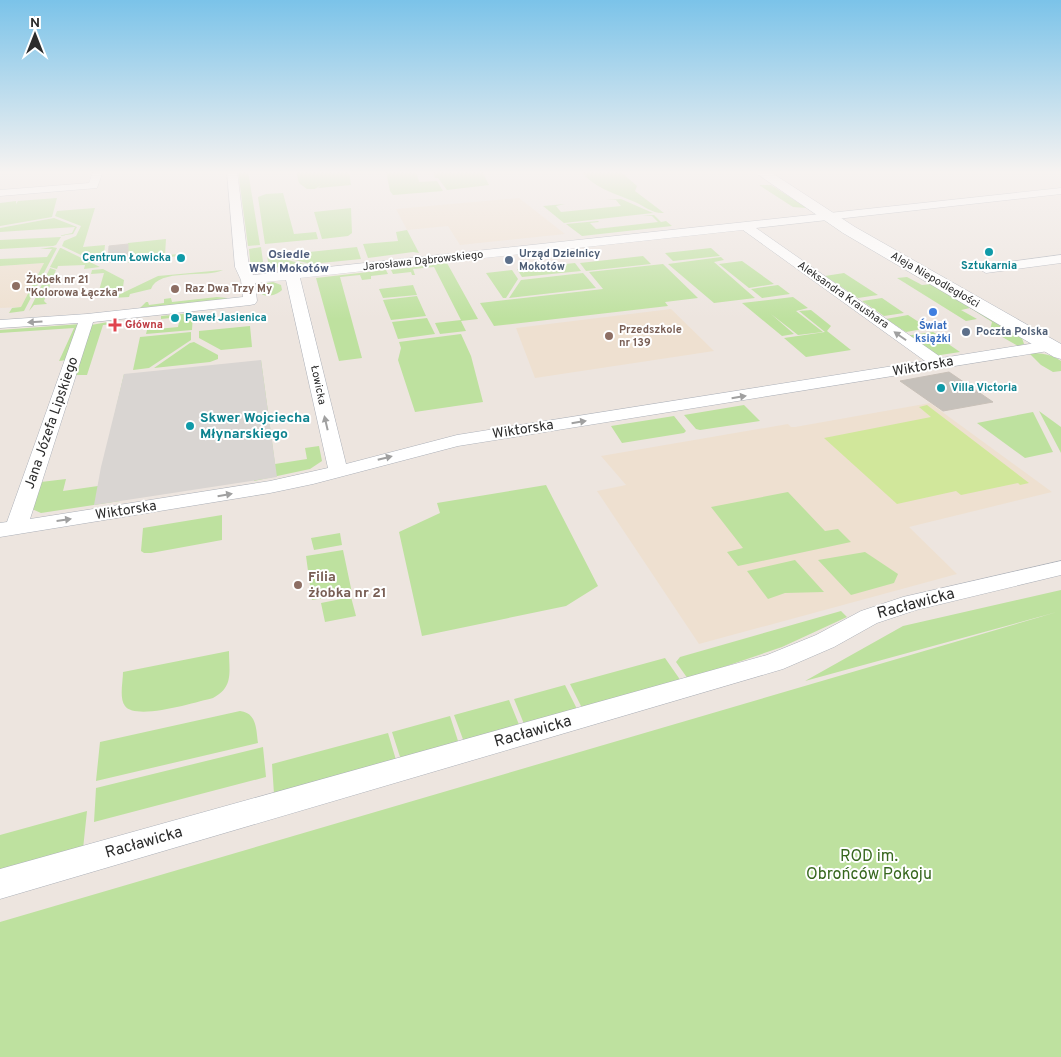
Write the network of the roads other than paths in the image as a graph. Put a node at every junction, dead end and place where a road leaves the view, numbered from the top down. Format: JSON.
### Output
{"nodes":[{"id":1,"x":237,"y":220,"type":"edge"},
{"id":2,"x":802,"y":220,"type":"edge"},
{"id":3,"x":844,"y":220,"type":"edge"},
{"id":4,"x":747,"y":227,"type":"junction"},
{"id":5,"x":1061,"y":259,"type":"edge"},
{"id":6,"x":986,"y":269,"type":"dead end"},
{"id":7,"x":292,"y":275,"type":"junction"},
{"id":8,"x":248,"y":280,"type":"junction"},
{"id":9,"x":87,"y":318,"type":"junction"},
{"id":10,"x":0,"y":324,"type":"edge"},
{"id":11,"x":1057,"y":346,"type":"edge"},
{"id":12,"x":940,"y":364,"type":"junction"},
{"id":13,"x":338,"y":471,"type":"junction"},
{"id":14,"x":8,"y":529,"type":"edge"},
{"id":15,"x":1061,"y":568,"type":"edge"},
{"id":16,"x":0,"y":884,"type":"edge"}],
"edges":[{"from":1,"to":8,"type":"street"},
{"from":2,"to":4,"type":"street","name":"Jarosława Dąbrowskiego"},
{"from":3,"to":11,"type":"main road","name":"Aleja Niepodległości"},
{"from":4,"to":7,"type":"street","name":"Jarosława Dąbrowskiego"},
{"from":12,"to":4,"type":"street","name":"Aleksandra Kraushara","one_way":true},
{"from":5,"to":6,"type":"street"},
{"from":7,"to":8,"type":"street","name":"Jarosława Dąbrowskiego"},
{"from":13,"to":7,"type":"street","name":"Łowicka","one_way":true},
{"from":8,"to":9,"type":"street"},
{"from":9,"to":10,"type":"street","one_way":true},
{"from":9,"to":14,"type":"street","name":"Jana Józefa Lipskiego"},
{"from":11,"to":12,"type":"street","name":"Wiktorska"},
{"from":13,"to":12,"type":"street","name":"Wiktorska","one_way":true},
{"from":14,"to":13,"type":"street","name":"Wiktorska","one_way":true},
{"from":15,"to":16,"type":"street","name":"Racławicka"}]}
